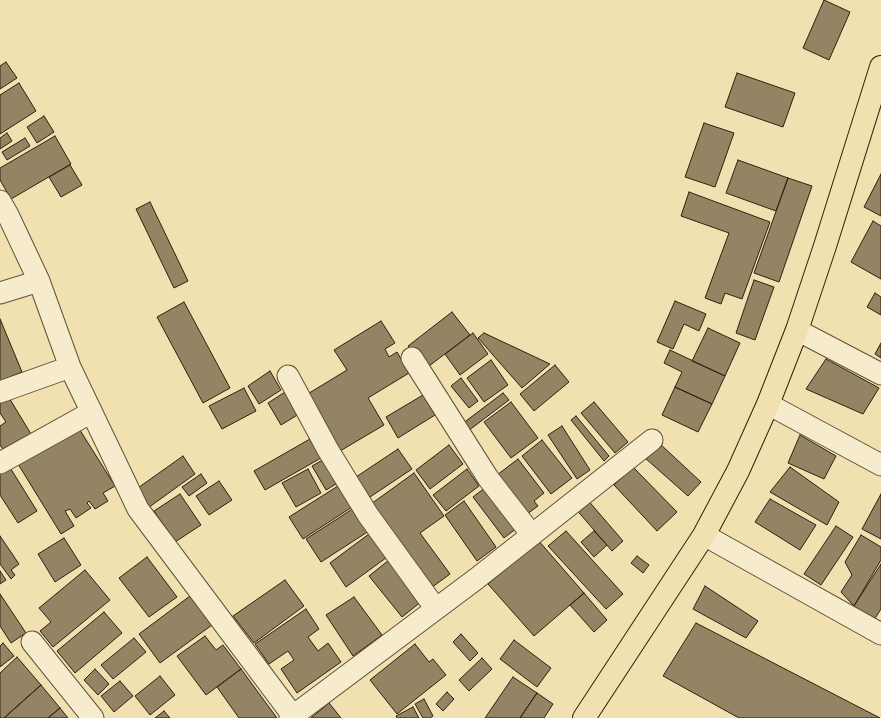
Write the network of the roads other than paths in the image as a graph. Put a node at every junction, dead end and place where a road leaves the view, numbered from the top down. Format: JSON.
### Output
{"nodes":[{"id":1,"x":881,"y":67,"type":"edge"},
{"id":2,"x":0,"y":201,"type":"edge"},
{"id":3,"x":39,"y":281,"type":"junction"},
{"id":4,"x":0,"y":293,"type":"edge"},
{"id":5,"x":797,"y":330,"type":"junction"},
{"id":6,"x":412,"y":358,"type":"dead end"},
{"id":7,"x":70,"y":367,"type":"junction"},
{"id":8,"x":881,"y":374,"type":"edge"},
{"id":9,"x":288,"y":376,"type":"dead end"},
{"id":10,"x":0,"y":392,"type":"edge"},
{"id":11,"x":768,"y":404,"type":"junction"},
{"id":12,"x":90,"y":414,"type":"junction"},
{"id":13,"x":652,"y":440,"type":"dead end"},
{"id":14,"x":0,"y":463,"type":"edge"},
{"id":15,"x":881,"y":465,"type":"edge"},
{"id":16,"x":532,"y":535,"type":"junction"},
{"id":17,"x":704,"y":535,"type":"junction"},
{"id":18,"x":436,"y":609,"type":"junction"},
{"id":19,"x":881,"y":634,"type":"edge"},
{"id":20,"x":32,"y":642,"type":"dead end"},
{"id":21,"x":292,"y":717,"type":"edge"},
{"id":22,"x":93,"y":718,"type":"edge"},
{"id":23,"x":584,"y":718,"type":"edge"}],
"edges":[{"from":1,"to":5,"type":"main road"},
{"from":2,"to":3,"type":"street"},
{"from":3,"to":4,"type":"street"},
{"from":3,"to":7,"type":"street"},
{"from":5,"to":8,"type":"street"},
{"from":5,"to":11,"type":"main road"},
{"from":6,"to":16,"type":"street"},
{"from":7,"to":10,"type":"street"},
{"from":7,"to":12,"type":"street"},
{"from":9,"to":18,"type":"street"},
{"from":11,"to":15,"type":"street"},
{"from":11,"to":17,"type":"main road"},
{"from":12,"to":14,"type":"street"},
{"from":12,"to":21,"type":"street"},
{"from":13,"to":16,"type":"street"},
{"from":16,"to":18,"type":"street"},
{"from":17,"to":19,"type":"street"},
{"from":17,"to":23,"type":"main road"},
{"from":18,"to":21,"type":"street"},
{"from":20,"to":22,"type":"street"}]}
